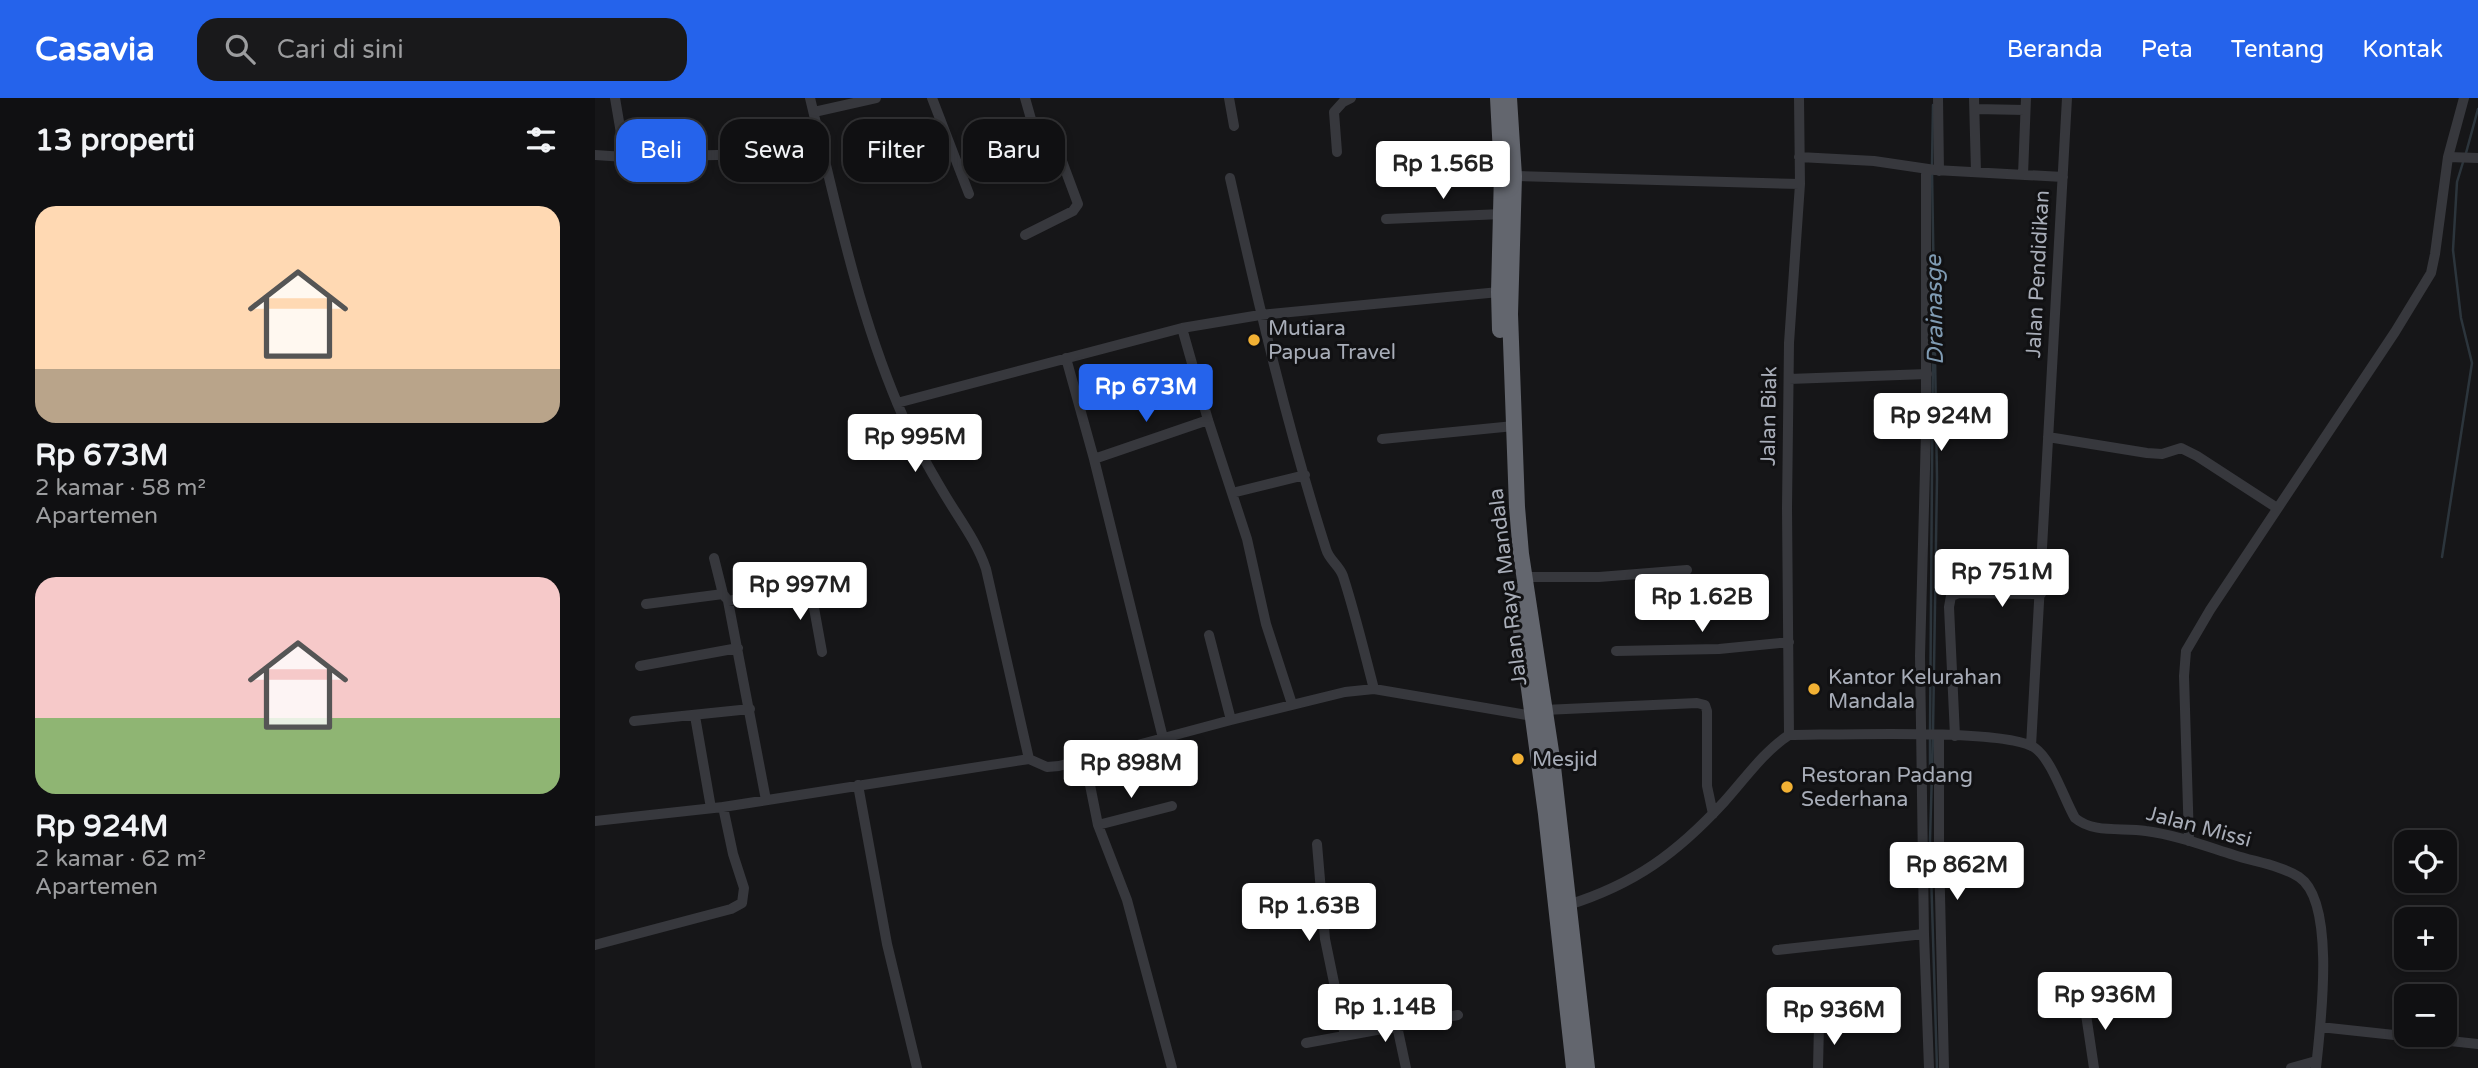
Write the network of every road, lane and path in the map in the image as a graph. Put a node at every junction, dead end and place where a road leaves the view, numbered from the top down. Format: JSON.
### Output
{"nodes":[{"id":1,"x":615,"y":98,"type":"edge"},
{"id":2,"x":810,"y":98,"type":"edge"},
{"id":3,"x":877,"y":98,"type":"edge"},
{"id":4,"x":932,"y":98,"type":"edge"},
{"id":5,"x":1025,"y":98,"type":"edge"},
{"id":6,"x":1229,"y":98,"type":"edge"},
{"id":7,"x":1351,"y":98,"type":"edge"},
{"id":8,"x":1498,"y":98,"type":"edge"},
{"id":9,"x":1509,"y":98,"type":"edge"},
{"id":10,"x":1799,"y":98,"type":"edge"},
{"id":11,"x":1938,"y":98,"type":"edge"},
{"id":12,"x":2026,"y":98,"type":"edge"},
{"id":13,"x":2067,"y":98,"type":"edge"},
{"id":14,"x":2464,"y":98,"type":"edge"},
{"id":15,"x":1975,"y":104,"type":"edge"},
{"id":16,"x":2025,"y":110,"type":"junction"},
{"id":17,"x":814,"y":112,"type":"junction"},
{"id":18,"x":619,"y":119,"type":"edge"},
{"id":19,"x":816,"y":119,"type":"edge"},
{"id":20,"x":1234,"y":125,"type":"dead end"},
{"id":21,"x":1337,"y":152,"type":"dead end"},
{"id":22,"x":595,"y":155,"type":"edge"},
{"id":23,"x":616,"y":156,"type":"edge"},
{"id":24,"x":1799,"y":157,"type":"junction"},
{"id":25,"x":2453,"y":157,"type":"junction"},
{"id":26,"x":2474,"y":158,"type":"edge"},
{"id":27,"x":1933,"y":170,"type":"junction"},
{"id":28,"x":1976,"y":172,"type":"junction"},
{"id":29,"x":829,"y":174,"type":"edge"},
{"id":30,"x":2022,"y":175,"type":"junction"},
{"id":31,"x":1514,"y":176,"type":"junction"},
{"id":32,"x":2063,"y":177,"type":"junction"},
{"id":33,"x":1230,"y":178,"type":"dead end"},
{"id":34,"x":1800,"y":184,"type":"junction"},
{"id":35,"x":969,"y":194,"type":"dead end"},
{"id":36,"x":1502,"y":214,"type":"junction"},
{"id":37,"x":1386,"y":219,"type":"dead end"},
{"id":38,"x":1025,"y":235,"type":"dead end"},
{"id":39,"x":1499,"y":292,"type":"junction"},
{"id":40,"x":1261,"y":316,"type":"junction"},
{"id":41,"x":1182,"y":328,"type":"junction"},
{"id":42,"x":1066,"y":358,"type":"junction"},
{"id":43,"x":1927,"y":374,"type":"junction"},
{"id":44,"x":1789,"y":379,"type":"junction"},
{"id":45,"x":897,"y":403,"type":"junction"},
{"id":46,"x":1208,"y":420,"type":"junction"},
{"id":47,"x":1508,"y":426,"type":"junction"},
{"id":48,"x":2048,"y":437,"type":"junction"},
{"id":49,"x":1382,"y":439,"type":"dead end"},
{"id":50,"x":1094,"y":459,"type":"junction"},
{"id":51,"x":1305,"y":475,"type":"junction"},
{"id":52,"x":1232,"y":493,"type":"junction"},
{"id":53,"x":2277,"y":508,"type":"junction"},
{"id":54,"x":714,"y":558,"type":"dead end"},
{"id":55,"x":1687,"y":570,"type":"dead end"},
{"id":56,"x":1524,"y":577,"type":"junction"},
{"id":57,"x":852,"y":579,"type":"dead end"},
{"id":58,"x":810,"y":586,"type":"junction"},
{"id":59,"x":2041,"y":594,"type":"junction"},
{"id":60,"x":725,"y":598,"type":"junction"},
{"id":61,"x":646,"y":604,"type":"dead end"},
{"id":62,"x":1209,"y":635,"type":"dead end"},
{"id":63,"x":1789,"y":642,"type":"junction"},
{"id":64,"x":738,"y":648,"type":"junction"},
{"id":65,"x":1616,"y":651,"type":"dead end"},
{"id":66,"x":822,"y":652,"type":"dead end"},
{"id":67,"x":641,"y":666,"type":"dead end"},
{"id":68,"x":1374,"y":689,"type":"junction"},
{"id":69,"x":1292,"y":704,"type":"junction"},
{"id":70,"x":750,"y":709,"type":"junction"},
{"id":71,"x":1539,"y":713,"type":"junction"},
{"id":72,"x":695,"y":716,"type":"junction"},
{"id":73,"x":1231,"y":720,"type":"junction"},
{"id":74,"x":634,"y":721,"type":"dead end"},
{"id":75,"x":1789,"y":735,"type":"junction"},
{"id":76,"x":1930,"y":736,"type":"junction"},
{"id":77,"x":1955,"y":736,"type":"junction"},
{"id":78,"x":1163,"y":738,"type":"junction"},
{"id":79,"x":2032,"y":746,"type":"junction"},
{"id":80,"x":1028,"y":759,"type":"junction"},
{"id":81,"x":1085,"y":760,"type":"junction"},
{"id":82,"x":858,"y":785,"type":"junction"},
{"id":83,"x":766,"y":800,"type":"junction"},
{"id":84,"x":1172,"y":806,"type":"dead end"},
{"id":85,"x":723,"y":807,"type":"junction"},
{"id":86,"x":711,"y":808,"type":"junction"},
{"id":87,"x":1713,"y":814,"type":"junction"},
{"id":88,"x":595,"y":821,"type":"edge"},
{"id":89,"x":1098,"y":825,"type":"junction"},
{"id":90,"x":2189,"y":841,"type":"junction"},
{"id":91,"x":1317,"y":844,"type":"dead end"},
{"id":92,"x":1568,"y":905,"type":"junction"},
{"id":93,"x":1924,"y":934,"type":"junction"},
{"id":94,"x":595,"y":945,"type":"edge"},
{"id":95,"x":1777,"y":950,"type":"dead end"},
{"id":96,"x":2084,"y":1001,"type":"dead end"},
{"id":97,"x":1458,"y":1015,"type":"dead end"},
{"id":98,"x":1819,"y":1024,"type":"dead end"},
{"id":99,"x":1398,"y":1026,"type":"junction"},
{"id":100,"x":2320,"y":1027,"type":"junction"},
{"id":101,"x":1345,"y":1036,"type":"junction"},
{"id":102,"x":1306,"y":1044,"type":"dead end"},
{"id":103,"x":2478,"y":1044,"type":"edge"},
{"id":104,"x":2316,"y":1065,"type":"edge"},
{"id":105,"x":917,"y":1068,"type":"edge"},
{"id":106,"x":1172,"y":1068,"type":"edge"},
{"id":107,"x":1406,"y":1068,"type":"edge"},
{"id":108,"x":1574,"y":1068,"type":"edge"},
{"id":109,"x":1587,"y":1068,"type":"edge"},
{"id":110,"x":1818,"y":1068,"type":"edge"},
{"id":111,"x":1929,"y":1068,"type":"edge"},
{"id":112,"x":1944,"y":1068,"type":"edge"},
{"id":113,"x":2094,"y":1068,"type":"edge"},
{"id":114,"x":2291,"y":1068,"type":"edge"}],
"edges":[{"from":1,"to":18,"type":"street"},
{"from":2,"to":17,"type":"street"},
{"from":3,"to":17,"type":"street"},
{"from":4,"to":35,"type":"street"},
{"from":5,"to":38,"type":"street"},
{"from":6,"to":20,"type":"street"},
{"from":7,"to":21,"type":"street"},
{"from":8,"to":36,"type":"highway","name":"Jalan Raya Mandala"},
{"from":9,"to":31,"type":"highway","name":"Jalan Raya Mandala"},
{"from":10,"to":24,"type":"street","name":"Jalan Biak"},
{"from":11,"to":27,"type":"street"},
{"from":12,"to":16,"type":"street"},
{"from":13,"to":32,"type":"street","name":"Jalan Pendidikan"},
{"from":14,"to":25,"type":"street"},
{"from":15,"to":16,"type":"street"},
{"from":15,"to":28,"type":"street"},
{"from":16,"to":30,"type":"street"},
{"from":17,"to":19,"type":"street"},
{"from":22,"to":23,"type":"street"},
{"from":24,"to":27,"type":"street"},
{"from":24,"to":34,"type":"street","name":"Jalan Biak"},
{"from":25,"to":26,"type":"street"},
{"from":25,"to":53,"type":"street"},
{"from":27,"to":28,"type":"street"},
{"from":27,"to":43,"type":"street"},
{"from":28,"to":30,"type":"street"},
{"from":29,"to":45,"type":"street"},
{"from":30,"to":32,"type":"street"},
{"from":31,"to":34,"type":"street"},
{"from":31,"to":47,"type":"highway","name":"Jalan Raya Mandala"},
{"from":32,"to":48,"type":"street","name":"Jalan Pendidikan"},
{"from":33,"to":40,"type":"street"},
{"from":34,"to":44,"type":"street","name":"Jalan Biak"},
{"from":36,"to":37,"type":"street"},
{"from":36,"to":39,"type":"highway","name":"Jalan Raya Mandala"},
{"from":39,"to":40,"type":"street"},
{"from":39,"to":47,"type":"highway","name":"Jalan Raya Mandala"},
{"from":40,"to":41,"type":"street"},
{"from":40,"to":51,"type":"street"},
{"from":41,"to":42,"type":"street"},
{"from":41,"to":46,"type":"street"},
{"from":42,"to":45,"type":"street"},
{"from":42,"to":50,"type":"street"},
{"from":43,"to":44,"type":"street"},
{"from":43,"to":76,"type":"street"},
{"from":44,"to":63,"type":"street","name":"Jalan Biak"},
{"from":45,"to":80,"type":"street"},
{"from":46,"to":50,"type":"street"},
{"from":46,"to":52,"type":"street"},
{"from":47,"to":49,"type":"street"},
{"from":47,"to":56,"type":"highway","name":"Jalan Raya Mandala"},
{"from":47,"to":71,"type":"highway","name":"Jalan Raya Mandala"},
{"from":48,"to":53,"type":"street"},
{"from":48,"to":59,"type":"street","name":"Jalan Pendidikan"},
{"from":50,"to":78,"type":"street"},
{"from":51,"to":52,"type":"street"},
{"from":51,"to":68,"type":"street"},
{"from":52,"to":69,"type":"street"},
{"from":53,"to":90,"type":"street"},
{"from":54,"to":60,"type":"street"},
{"from":55,"to":56,"type":"street"},
{"from":56,"to":71,"type":"highway","name":"Jalan Raya Mandala"},
{"from":57,"to":58,"type":"street"},
{"from":58,"to":60,"type":"street"},
{"from":58,"to":66,"type":"street"},
{"from":59,"to":77,"type":"street"},
{"from":59,"to":79,"type":"street","name":"Jalan Pendidikan"},
{"from":60,"to":61,"type":"street"},
{"from":60,"to":64,"type":"street"},
{"from":62,"to":73,"type":"street"},
{"from":63,"to":65,"type":"street"},
{"from":63,"to":75,"type":"street","name":"Jalan Biak"},
{"from":64,"to":67,"type":"street"},
{"from":64,"to":70,"type":"street"},
{"from":68,"to":69,"type":"street"},
{"from":68,"to":71,"type":"street"},
{"from":69,"to":73,"type":"street"},
{"from":70,"to":72,"type":"street"},
{"from":70,"to":83,"type":"street"},
{"from":71,"to":87,"type":"street"},
{"from":71,"to":92,"type":"highway","name":"Jalan Raya Mandala"},
{"from":71,"to":108,"type":"highway","name":"Jalan Raya Mandala"},
{"from":72,"to":74,"type":"street"},
{"from":72,"to":86,"type":"street"},
{"from":73,"to":78,"type":"street"},
{"from":75,"to":76,"type":"street"},
{"from":75,"to":87,"type":"street"},
{"from":76,"to":77,"type":"street"},
{"from":76,"to":93,"type":"street"},
{"from":76,"to":112,"type":"street"},
{"from":77,"to":79,"type":"street"},
{"from":78,"to":81,"type":"street"},
{"from":79,"to":90,"type":"street","name":"Jalan Missi"},
{"from":80,"to":81,"type":"street"},
{"from":80,"to":82,"type":"street"},
{"from":81,"to":89,"type":"street"},
{"from":82,"to":83,"type":"street"},
{"from":82,"to":105,"type":"street"},
{"from":83,"to":85,"type":"street"},
{"from":84,"to":89,"type":"street"},
{"from":85,"to":86,"type":"street"},
{"from":85,"to":94,"type":"street"},
{"from":86,"to":88,"type":"street"},
{"from":87,"to":92,"type":"street"},
{"from":89,"to":106,"type":"street"},
{"from":90,"to":100,"type":"street","name":"Jalan Missi"},
{"from":91,"to":101,"type":"street"},
{"from":92,"to":109,"type":"highway","name":"Jalan Raya Mandala"},
{"from":93,"to":95,"type":"street"},
{"from":93,"to":111,"type":"street"},
{"from":96,"to":113,"type":"street"},
{"from":97,"to":99,"type":"street"},
{"from":98,"to":110,"type":"street"},
{"from":99,"to":101,"type":"street"},
{"from":99,"to":107,"type":"street"},
{"from":100,"to":103,"type":"street"},
{"from":100,"to":104,"type":"street","name":"Jalan Missi"},
{"from":101,"to":102,"type":"street"},
{"from":104,"to":114,"type":"street"}]}
